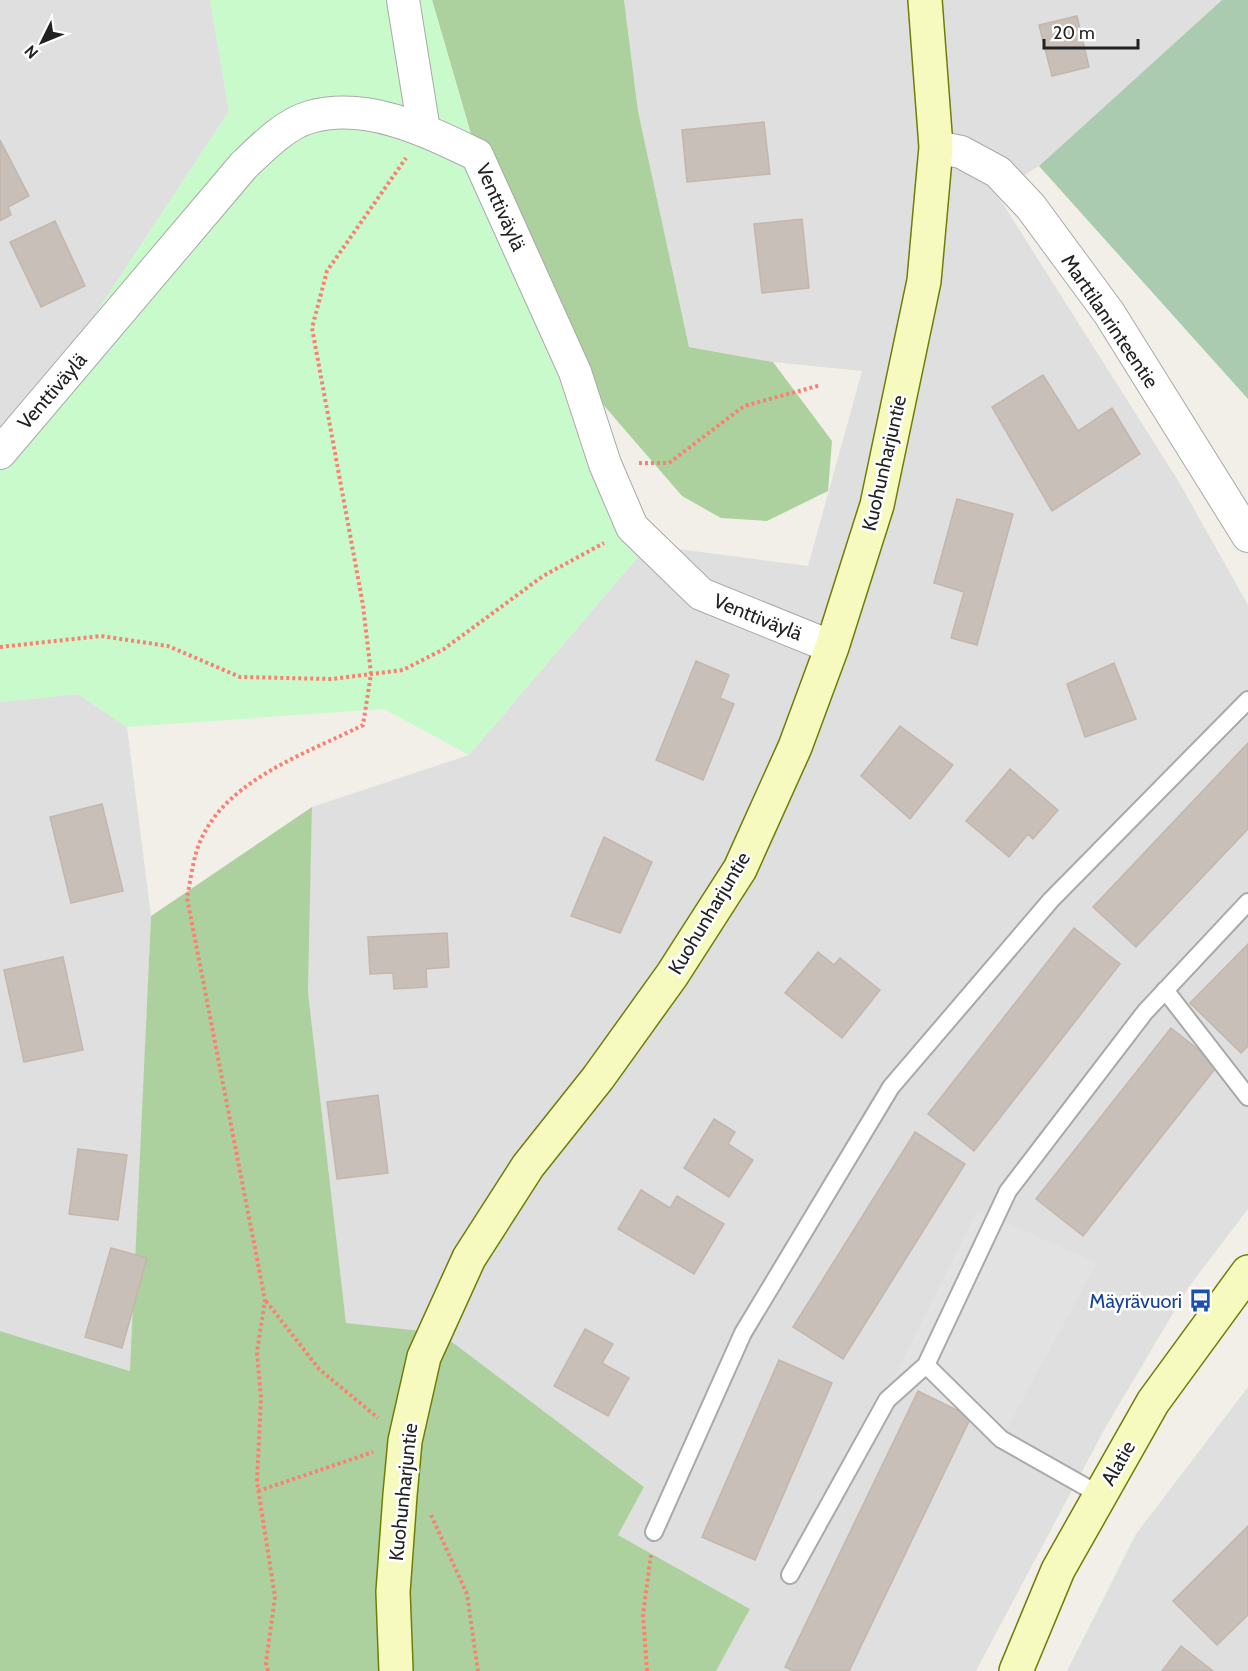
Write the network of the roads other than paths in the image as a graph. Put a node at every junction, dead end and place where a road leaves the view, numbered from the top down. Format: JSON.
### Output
{"nodes":[{"id":1,"x":403,"y":0,"type":"edge"},
{"id":2,"x":925,"y":0,"type":"edge"},
{"id":3,"x":424,"y":130,"type":"junction"},
{"id":4,"x":936,"y":147,"type":"junction"},
{"id":5,"x":0,"y":453,"type":"edge"},
{"id":6,"x":1248,"y":536,"type":"edge"},
{"id":7,"x":832,"y":647,"type":"junction"},
{"id":8,"x":1248,"y":700,"type":"edge"},
{"id":9,"x":1248,"y":902,"type":"edge"},
{"id":10,"x":1165,"y":990,"type":"junction"},
{"id":11,"x":1248,"y":1097,"type":"edge"},
{"id":12,"x":1248,"y":1272,"type":"edge"},
{"id":13,"x":926,"y":1365,"type":"junction"},
{"id":14,"x":1100,"y":1494,"type":"junction"},
{"id":15,"x":654,"y":1532,"type":"road end"},
{"id":16,"x":790,"y":1575,"type":"dead end"},
{"id":17,"x":396,"y":1671,"type":"edge"},
{"id":18,"x":1016,"y":1671,"type":"edge"}],
"edges":[{"from":1,"to":3,"type":"street"},
{"from":2,"to":4,"type":"main road","name":"Kuohunharjuntie"},
{"from":3,"to":5,"type":"street","name":"Venttiväylä"},
{"from":3,"to":7,"type":"street","name":"Venttiväylä"},
{"from":4,"to":6,"type":"street","name":"Marttilanrinteentie"},
{"from":4,"to":7,"type":"main road","name":"Kuohunharjuntie"},
{"from":7,"to":17,"type":"main road","name":"Kuohunharjuntie"},
{"from":8,"to":15,"type":"lane"},
{"from":9,"to":10,"type":"lane"},
{"from":10,"to":11,"type":"lane"},
{"from":10,"to":13,"type":"lane"},
{"from":12,"to":14,"type":"main road","name":"Alatie"},
{"from":13,"to":14,"type":"lane"},
{"from":13,"to":16,"type":"lane"},
{"from":14,"to":18,"type":"main road","name":"Alatie"}]}
